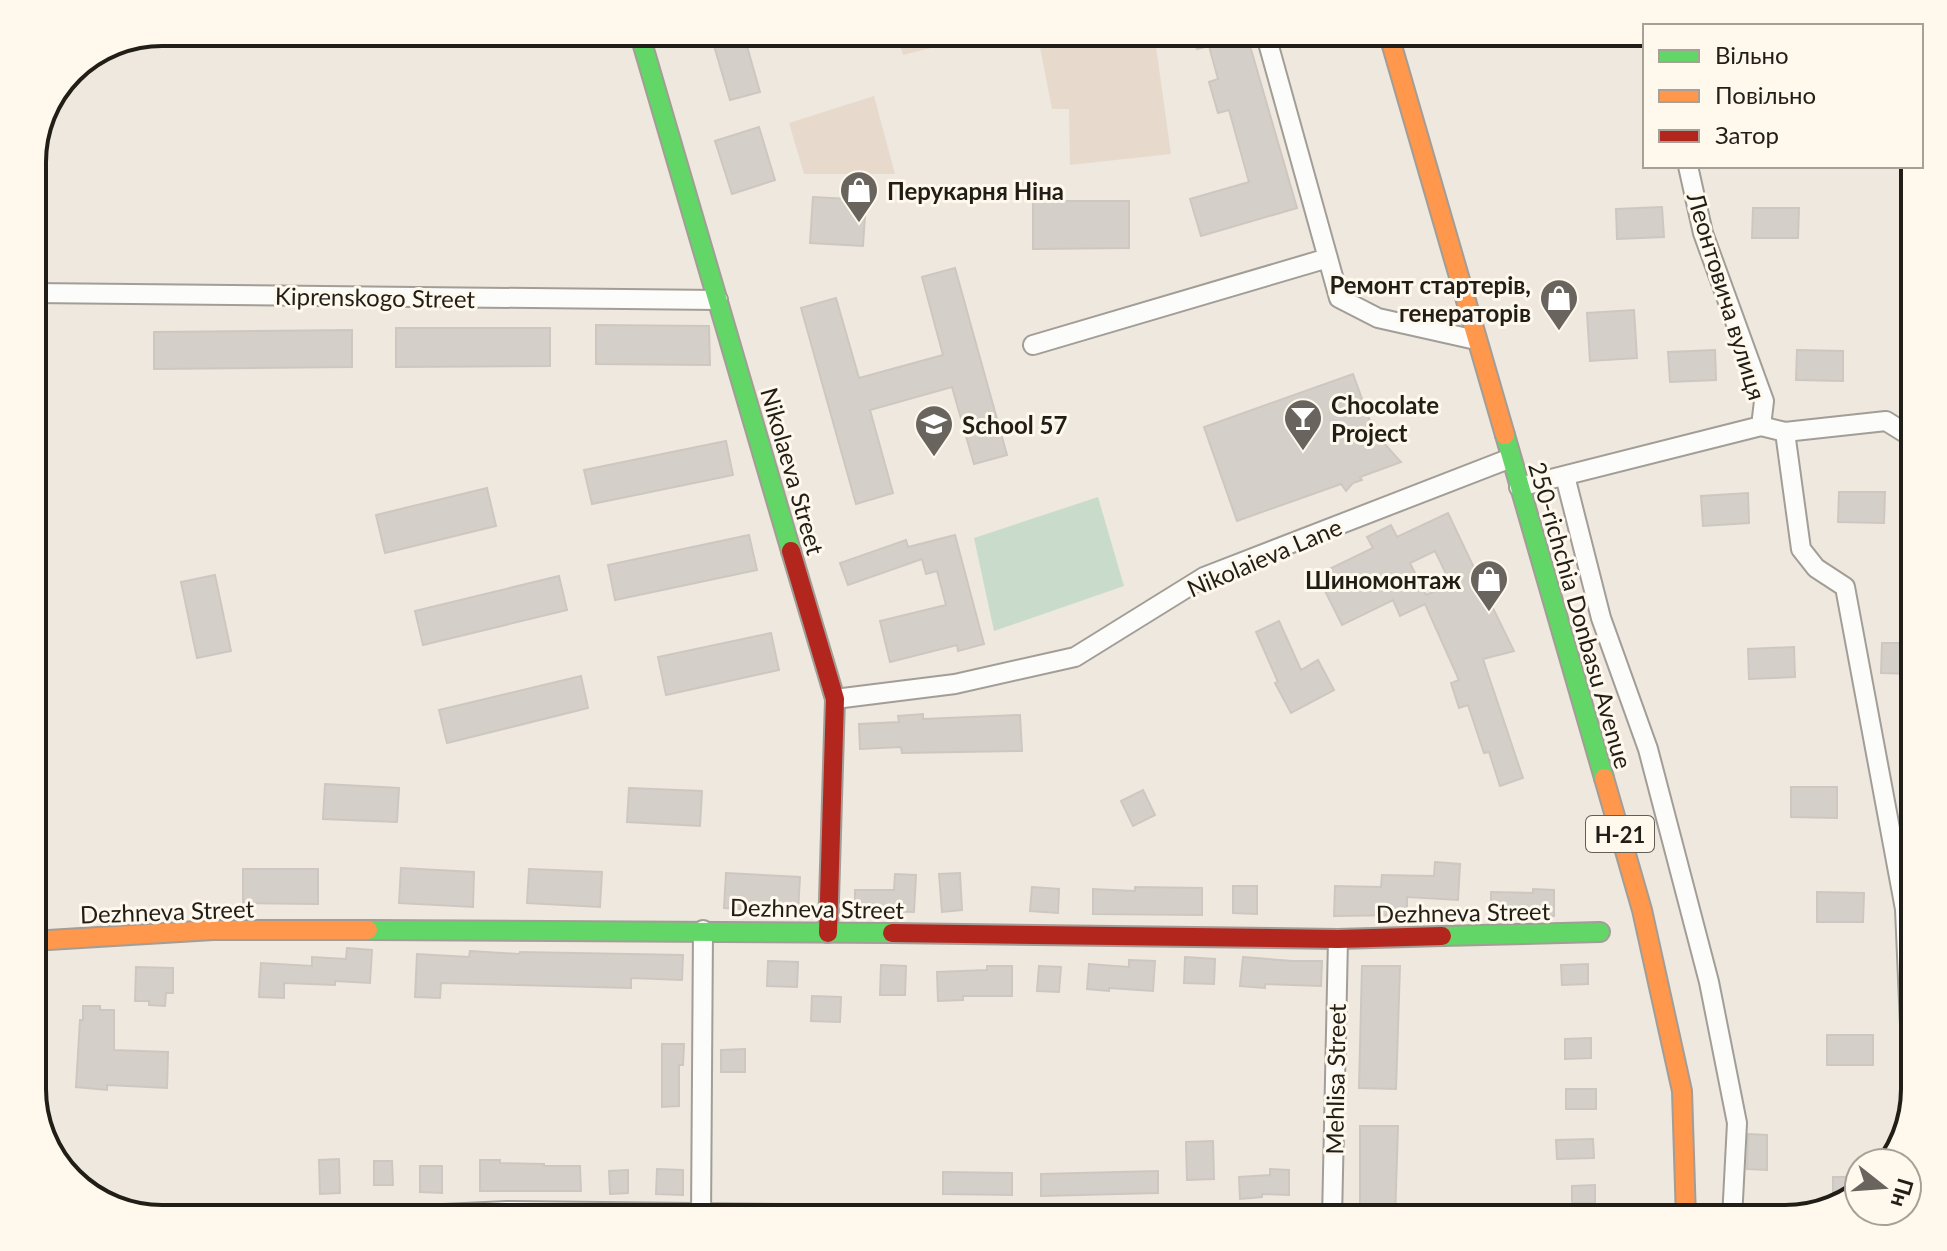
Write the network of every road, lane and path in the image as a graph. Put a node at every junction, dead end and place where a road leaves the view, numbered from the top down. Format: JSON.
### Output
{"nodes":[{"id":1,"x":643,"y":46,"type":"edge"},
{"id":2,"x":1269,"y":46,"type":"edge"},
{"id":3,"x":1392,"y":46,"type":"edge"},
{"id":4,"x":1688,"y":168,"type":"edge"},
{"id":5,"x":1328,"y":258,"type":"junction"},
{"id":6,"x":46,"y":293,"type":"edge"},
{"id":7,"x":718,"y":300,"type":"junction"},
{"id":8,"x":1476,"y":340,"type":"junction"},
{"id":9,"x":1033,"y":345,"type":"dead end"},
{"id":10,"x":1761,"y":426,"type":"junction"},
{"id":11,"x":1901,"y":430,"type":"edge"},
{"id":12,"x":1785,"y":432,"type":"junction"},
{"id":13,"x":1511,"y":458,"type":"junction"},
{"id":14,"x":1565,"y":476,"type":"junction"},
{"id":15,"x":1519,"y":487,"type":"junction"},
{"id":16,"x":835,"y":699,"type":"junction"},
{"id":17,"x":1901,"y":888,"type":"edge"},
{"id":18,"x":703,"y":930,"type":"junction"},
{"id":19,"x":1600,"y":932,"type":"dead end"},
{"id":20,"x":828,"y":933,"type":"junction"},
{"id":21,"x":1338,"y":939,"type":"junction"},
{"id":22,"x":46,"y":940,"type":"edge"},
{"id":23,"x":701,"y":1205,"type":"edge"},
{"id":24,"x":1332,"y":1205,"type":"edge"},
{"id":25,"x":1686,"y":1205,"type":"edge"},
{"id":26,"x":1733,"y":1205,"type":"edge"}],
"edges":[{"from":1,"to":7,"type":"street","name":"Nikolaeva Street"},
{"from":2,"to":5,"type":"street"},
{"from":3,"to":8,"type":"street","name":"250-richchia Donbasu Avenue","number":"Н-21"},
{"from":4,"to":10,"type":"street","name":"Леонтовича вулиця"},
{"from":5,"to":8,"type":"street"},
{"from":5,"to":9,"type":"street"},
{"from":6,"to":7,"type":"street","name":"Kiprenskogo Street"},
{"from":7,"to":16,"type":"street","name":"Nikolaeva Street"},
{"from":8,"to":13,"type":"street","name":"250-richchia Donbasu Avenue","number":"Н-21"},
{"from":10,"to":12,"type":"street","name":"Леонтовича вулиця"},
{"from":10,"to":14,"type":"street","name":"Леонтовича вулиця"},
{"from":11,"to":12,"type":"street","name":"Леонтовича вулиця"},
{"from":12,"to":17,"type":"street"},
{"from":13,"to":15,"type":"street","name":"250-richchia Donbasu Avenue","number":"Н-21"},
{"from":13,"to":16,"type":"street","name":"Nikolaieva Lane"},
{"from":14,"to":15,"type":"street","name":"Леонтовича вулиця"},
{"from":14,"to":26,"type":"street"},
{"from":15,"to":25,"type":"street","name":"250-richchia Donbasu Avenue","number":"Н-21"},
{"from":16,"to":20,"type":"street","name":"Nikolaeva Street"},
{"from":18,"to":20,"type":"street","name":"Dezhneva Street"},
{"from":18,"to":22,"type":"street","name":"Dezhneva Street"},
{"from":18,"to":23,"type":"street"},
{"from":19,"to":21,"type":"street","name":"Dezhneva Street"},
{"from":20,"to":21,"type":"street","name":"Dezhneva Street"},
{"from":21,"to":24,"type":"street","name":"Mehlisa Street"}]}
